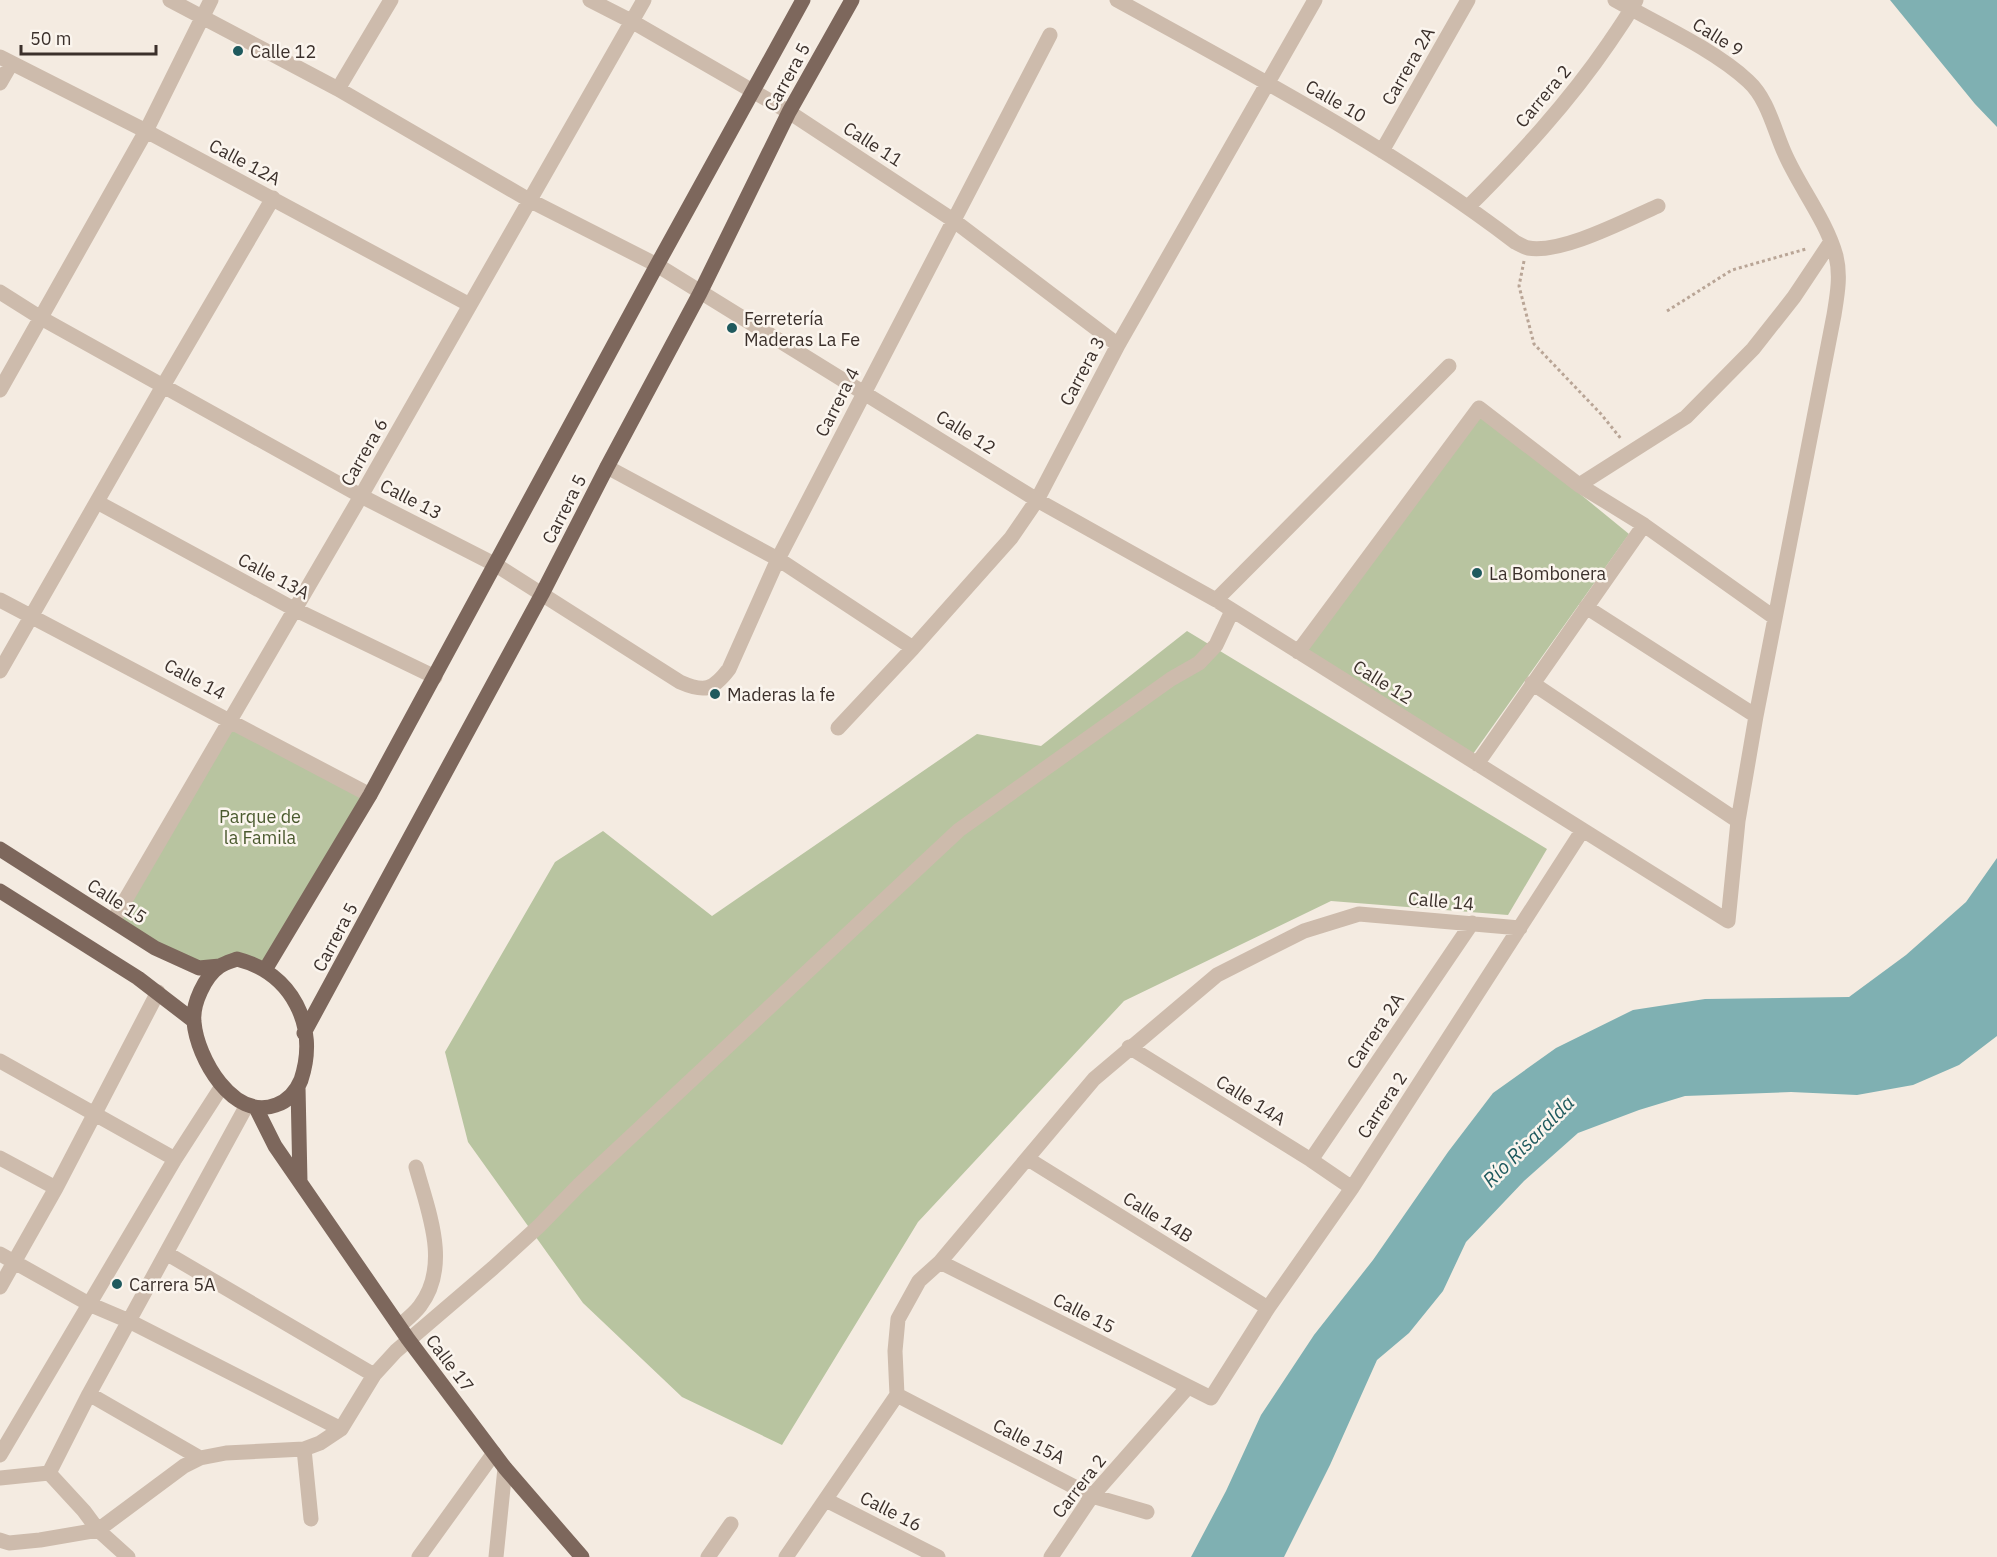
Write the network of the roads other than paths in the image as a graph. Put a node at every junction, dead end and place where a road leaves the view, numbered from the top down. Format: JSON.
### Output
{"nodes":[{"id":1,"x":170,"y":0,"type":"edge"},
{"id":2,"x":211,"y":0,"type":"edge"},
{"id":3,"x":391,"y":0,"type":"edge"},
{"id":4,"x":590,"y":0,"type":"edge"},
{"id":5,"x":644,"y":0,"type":"edge"},
{"id":6,"x":803,"y":0,"type":"edge"},
{"id":7,"x":852,"y":0,"type":"edge"},
{"id":8,"x":1117,"y":0,"type":"edge"},
{"id":9,"x":1315,"y":0,"type":"edge"},
{"id":10,"x":1468,"y":0,"type":"edge"},
{"id":11,"x":1616,"y":0,"type":"edge"},
{"id":12,"x":1634,"y":5,"type":"edge"},
{"id":13,"x":202,"y":18,"type":"junction"},
{"id":14,"x":633,"y":22,"type":"junction"},
{"id":15,"x":1050,"y":34,"type":"dead end"},
{"id":16,"x":5,"y":61,"type":"edge"},
{"id":17,"x":0,"y":83,"type":"edge"},
{"id":18,"x":1267,"y":83,"type":"junction"},
{"id":19,"x":338,"y":89,"type":"junction"},
{"id":20,"x":754,"y":92,"type":"junction"},
{"id":21,"x":789,"y":112,"type":"junction"},
{"id":22,"x":146,"y":131,"type":"junction"},
{"id":23,"x":1382,"y":151,"type":"junction"},
{"id":24,"x":273,"y":198,"type":"junction"},
{"id":25,"x":529,"y":200,"type":"junction"},
{"id":26,"x":1658,"y":206,"type":"dead end"},
{"id":27,"x":1468,"y":207,"type":"junction"},
{"id":28,"x":953,"y":220,"type":"junction"},
{"id":29,"x":1830,"y":243,"type":"junction"},
{"id":30,"x":657,"y":265,"type":"junction"},
{"id":31,"x":0,"y":292,"type":"edge"},
{"id":32,"x":700,"y":293,"type":"junction"},
{"id":33,"x":470,"y":305,"type":"junction"},
{"id":34,"x":41,"y":318,"type":"junction"},
{"id":35,"x":1118,"y":345,"type":"junction"},
{"id":36,"x":1449,"y":366,"type":"dead end"},
{"id":37,"x":163,"y":386,"type":"junction"},
{"id":38,"x":0,"y":390,"type":"edge"},
{"id":39,"x":864,"y":391,"type":"junction"},
{"id":40,"x":606,"y":467,"type":"junction"},
{"id":41,"x":1579,"y":485,"type":"junction"},
{"id":42,"x":361,"y":496,"type":"junction"},
{"id":43,"x":1037,"y":500,"type":"junction"},
{"id":44,"x":97,"y":502,"type":"junction"},
{"id":45,"x":1644,"y":525,"type":"junction"},
{"id":46,"x":778,"y":559,"type":"junction"},
{"id":47,"x":496,"y":565,"type":"junction"},
{"id":48,"x":542,"y":594,"type":"junction"},
{"id":49,"x":0,"y":600,"type":"edge"},
{"id":50,"x":1216,"y":600,"type":"junction"},
{"id":51,"x":1586,"y":607,"type":"junction"},
{"id":52,"x":294,"y":609,"type":"junction"},
{"id":53,"x":1232,"y":611,"type":"junction"},
{"id":54,"x":33,"y":616,"type":"junction"},
{"id":55,"x":1775,"y":618,"type":"junction"},
{"id":56,"x":913,"y":648,"type":"junction"},
{"id":57,"x":1298,"y":652,"type":"junction"},
{"id":58,"x":0,"y":671,"type":"edge"},
{"id":59,"x":435,"y":678,"type":"junction"},
{"id":60,"x":1533,"y":683,"type":"junction"},
{"id":61,"x":708,"y":688,"type":"joint"},
{"id":62,"x":1756,"y":716,"type":"junction"},
{"id":63,"x":231,"y":720,"type":"junction"},
{"id":64,"x":838,"y":728,"type":"dead end"},
{"id":65,"x":1477,"y":764,"type":"junction"},
{"id":66,"x":370,"y":795,"type":"junction"},
{"id":67,"x":1738,"y":821,"type":"junction"},
{"id":68,"x":1582,"y":831,"type":"junction"},
{"id":69,"x":0,"y":849,"type":"edge"},
{"id":70,"x":0,"y":891,"type":"edge"},
{"id":71,"x":113,"y":921,"type":"junction"},
{"id":72,"x":1728,"y":921,"type":"joint"},
{"id":73,"x":1472,"y":922,"type":"junction"},
{"id":74,"x":1520,"y":928,"type":"junction"},
{"id":75,"x":220,"y":966,"type":"junction"},
{"id":76,"x":265,"y":970,"type":"junction"},
{"id":77,"x":158,"y":992,"type":"junction"},
{"id":78,"x":194,"y":1021,"type":"junction"},
{"id":79,"x":304,"y":1033,"type":"junction"},
{"id":80,"x":1129,"y":1047,"type":"junction"},
{"id":81,"x":0,"y":1061,"type":"edge"},
{"id":82,"x":222,"y":1086,"type":"junction"},
{"id":83,"x":298,"y":1087,"type":"junction"},
{"id":84,"x":251,"y":1107,"type":"junction"},
{"id":85,"x":96,"y":1114,"type":"junction"},
{"id":86,"x":0,"y":1158,"type":"edge"},
{"id":87,"x":175,"y":1159,"type":"junction"},
{"id":88,"x":1028,"y":1159,"type":"junction"},
{"id":89,"x":1311,"y":1160,"type":"junction"},
{"id":90,"x":417,"y":1167,"type":"dead end"},
{"id":91,"x":300,"y":1182,"type":"junction"},
{"id":92,"x":56,"y":1188,"type":"junction"},
{"id":93,"x":1352,"y":1188,"type":"junction"},
{"id":94,"x":166,"y":1253,"type":"junction"},
{"id":95,"x":0,"y":1254,"type":"edge"},
{"id":96,"x":14,"y":1262,"type":"junction"},
{"id":97,"x":940,"y":1262,"type":"junction"},
{"id":98,"x":0,"y":1287,"type":"edge"},
{"id":99,"x":89,"y":1304,"type":"junction"},
{"id":100,"x":1268,"y":1308,"type":"junction"},
{"id":101,"x":129,"y":1321,"type":"junction"},
{"id":102,"x":399,"y":1326,"type":"junction"},
{"id":103,"x":408,"y":1340,"type":"junction"},
{"id":104,"x":374,"y":1375,"type":"junction"},
{"id":105,"x":1188,"y":1387,"type":"junction"},
{"id":106,"x":89,"y":1394,"type":"junction"},
{"id":107,"x":897,"y":1395,"type":"junction"},
{"id":108,"x":1210,"y":1398,"type":"joint"},
{"id":109,"x":341,"y":1429,"type":"junction"},
{"id":110,"x":304,"y":1449,"type":"junction"},
{"id":111,"x":494,"y":1453,"type":"junction"},
{"id":112,"x":0,"y":1455,"type":"edge"},
{"id":113,"x":200,"y":1458,"type":"junction"},
{"id":114,"x":505,"y":1468,"type":"junction"},
{"id":115,"x":49,"y":1473,"type":"junction"},
{"id":116,"x":0,"y":1478,"type":"edge"},
{"id":117,"x":1092,"y":1496,"type":"junction"},
{"id":118,"x":826,"y":1500,"type":"junction"},
{"id":119,"x":1147,"y":1512,"type":"dead end"},
{"id":120,"x":311,"y":1519,"type":"dead end"},
{"id":121,"x":731,"y":1524,"type":"dead end"},
{"id":122,"x":98,"y":1530,"type":"junction"},
{"id":123,"x":5,"y":1542,"type":"edge"},
{"id":124,"x":2,"y":1557,"type":"edge"},
{"id":125,"x":128,"y":1557,"type":"edge"},
{"id":126,"x":419,"y":1557,"type":"edge"},
{"id":127,"x":496,"y":1557,"type":"edge"},
{"id":128,"x":582,"y":1557,"type":"edge"},
{"id":129,"x":708,"y":1557,"type":"edge"},
{"id":130,"x":786,"y":1557,"type":"edge"},
{"id":131,"x":938,"y":1557,"type":"edge"},
{"id":132,"x":1051,"y":1557,"type":"edge"}],
"edges":[{"from":1,"to":13,"type":"street","name":"Calle 12"},
{"from":2,"to":13,"type":"street"},
{"from":3,"to":19,"type":"street"},
{"from":4,"to":14,"type":"street","name":"Calle 11"},
{"from":5,"to":14,"type":"street","name":"Carrera 6"},
{"from":6,"to":20,"type":"main road","name":"Carrera 5"},
{"from":7,"to":21,"type":"main road","name":"Carrera 5"},
{"from":8,"to":18,"type":"street","name":"Calle 10"},
{"from":9,"to":18,"type":"street","name":"Carrera 3"},
{"from":10,"to":23,"type":"street","name":"Carrera 2A"},
{"from":11,"to":12,"type":"street","name":"Calle 9"},
{"from":12,"to":27,"type":"street","name":"Carrera 2"},
{"from":12,"to":29,"type":"street","name":"Calle 9"},
{"from":13,"to":19,"type":"street","name":"Calle 12"},
{"from":13,"to":22,"type":"street"},
{"from":14,"to":20,"type":"street","name":"Calle 11"},
{"from":14,"to":25,"type":"street","name":"Carrera 6"},
{"from":15,"to":28,"type":"street","name":"Carrera 4"},
{"from":16,"to":17,"type":"street"},
{"from":16,"to":22,"type":"street","name":"Calle 12A"},
{"from":18,"to":23,"type":"street","name":"Calle 10"},
{"from":18,"to":35,"type":"street","name":"Carrera 3"},
{"from":19,"to":25,"type":"street","name":"Calle 12"},
{"from":20,"to":21,"type":"street","name":"Calle 11"},
{"from":20,"to":30,"type":"main road","name":"Carrera 5"},
{"from":21,"to":28,"type":"street","name":"Calle 11"},
{"from":21,"to":32,"type":"main road","name":"Carrera 5"},
{"from":22,"to":24,"type":"street","name":"Calle 12A"},
{"from":22,"to":34,"type":"street"},
{"from":23,"to":27,"type":"street","name":"Calle 10"},
{"from":24,"to":33,"type":"street","name":"Calle 12A"},
{"from":24,"to":37,"type":"street"},
{"from":25,"to":30,"type":"street","name":"Calle 12"},
{"from":25,"to":33,"type":"street","name":"Carrera 6"},
{"from":26,"to":27,"type":"street","name":"Calle 10"},
{"from":28,"to":35,"type":"street","name":"Calle 11"},
{"from":28,"to":39,"type":"street","name":"Carrera 4"},
{"from":29,"to":41,"type":"street"},
{"from":29,"to":55,"type":"street","name":"Calle 9"},
{"from":30,"to":32,"type":"street","name":"Calle 12"},
{"from":30,"to":47,"type":"main road","name":"Carrera 5"},
{"from":31,"to":34,"type":"street","name":"Calle 13"},
{"from":32,"to":39,"type":"street","name":"Calle 12"},
{"from":32,"to":40,"type":"main road","name":"Carrera 5"},
{"from":33,"to":42,"type":"street","name":"Carrera 6"},
{"from":34,"to":37,"type":"street","name":"Calle 13"},
{"from":34,"to":38,"type":"street"},
{"from":35,"to":43,"type":"street","name":"Carrera 3"},
{"from":36,"to":50,"type":"street"},
{"from":37,"to":42,"type":"street","name":"Calle 13"},
{"from":37,"to":44,"type":"street"},
{"from":39,"to":43,"type":"street","name":"Calle 12"},
{"from":39,"to":46,"type":"street","name":"Carrera 4"},
{"from":40,"to":46,"type":"street"},
{"from":40,"to":48,"type":"main road","name":"Carrera 5"},
{"from":41,"to":45,"type":"street"},
{"from":41,"to":57,"type":"street"},
{"from":42,"to":47,"type":"street","name":"Calle 13"},
{"from":42,"to":52,"type":"street","name":"Carrera 6"},
{"from":43,"to":50,"type":"street","name":"Calle 12"},
{"from":43,"to":56,"type":"street","name":"Carrera 3"},
{"from":44,"to":52,"type":"street","name":"Calle 13A"},
{"from":44,"to":54,"type":"street"},
{"from":45,"to":51,"type":"street"},
{"from":45,"to":55,"type":"street"},
{"from":46,"to":56,"type":"street"},
{"from":46,"to":61,"type":"street","name":"Carrera 4"},
{"from":47,"to":48,"type":"street","name":"Calle 13"},
{"from":47,"to":59,"type":"main road","name":"Carrera 5"},
{"from":48,"to":61,"type":"street","name":"Calle 13"},
{"from":48,"to":79,"type":"main road","name":"Carrera 5"},
{"from":49,"to":54,"type":"street","name":"Calle 14"},
{"from":50,"to":53,"type":"street","name":"Calle 12"},
{"from":51,"to":60,"type":"street"},
{"from":51,"to":62,"type":"street"},
{"from":52,"to":59,"type":"street","name":"Calle 13A"},
{"from":52,"to":63,"type":"street","name":"Carrera 6"},
{"from":53,"to":57,"type":"street","name":"Calle 12"},
{"from":53,"to":103,"type":"street"},
{"from":54,"to":58,"type":"street"},
{"from":54,"to":63,"type":"street","name":"Calle 14"},
{"from":55,"to":62,"type":"street","name":"Calle 9"},
{"from":56,"to":64,"type":"street","name":"Carrera 3"},
{"from":57,"to":65,"type":"street","name":"Calle 12"},
{"from":59,"to":66,"type":"main road","name":"Carrera 5"},
{"from":60,"to":65,"type":"street"},
{"from":60,"to":67,"type":"street"},
{"from":62,"to":67,"type":"street","name":"Calle 9"},
{"from":63,"to":66,"type":"street","name":"Calle 14"},
{"from":63,"to":71,"type":"street","name":"Carrera 6"},
{"from":65,"to":68,"type":"street","name":"Calle 12"},
{"from":66,"to":76,"type":"main road","name":"Carrera 5"},
{"from":67,"to":72,"type":"street","name":"Calle 9"},
{"from":68,"to":72,"type":"street","name":"Calle 12"},
{"from":68,"to":74,"type":"street","name":"Carrera 2"},
{"from":69,"to":71,"type":"main road","name":"Calle 15"},
{"from":70,"to":77,"type":"main road"},
{"from":71,"to":75,"type":"main road","name":"Calle 15"},
{"from":73,"to":74,"type":"street","name":"Calle 14"},
{"from":73,"to":80,"type":"street","name":"Calle 14"},
{"from":73,"to":89,"type":"street","name":"Carrera 2A"},
{"from":74,"to":93,"type":"street","name":"Carrera 2"},
{"from":75,"to":76,"type":"main road"},
{"from":75,"to":78,"type":"main road"},
{"from":76,"to":79,"type":"main road"},
{"from":77,"to":78,"type":"main road"},
{"from":77,"to":85,"type":"street"},
{"from":78,"to":82,"type":"main road"},
{"from":79,"to":83,"type":"main road"},
{"from":80,"to":88,"type":"street"},
{"from":80,"to":89,"type":"street","name":"Calle 14A"},
{"from":81,"to":85,"type":"street"},
{"from":82,"to":84,"type":"main road"},
{"from":82,"to":87,"type":"street"},
{"from":83,"to":84,"type":"main road"},
{"from":83,"to":91,"type":"main road"},
{"from":84,"to":91,"type":"main road","name":"Calle 17"},
{"from":84,"to":94,"type":"street"},
{"from":85,"to":87,"type":"street"},
{"from":85,"to":92,"type":"street"},
{"from":86,"to":92,"type":"street"},
{"from":87,"to":99,"type":"street"},
{"from":88,"to":97,"type":"street"},
{"from":88,"to":100,"type":"street","name":"Calle 14B"},
{"from":89,"to":93,"type":"street","name":"Calle 14A"},
{"from":90,"to":102,"type":"street"},
{"from":91,"to":102,"type":"main road","name":"Calle 17"},
{"from":92,"to":96,"type":"street"},
{"from":93,"to":100,"type":"street","name":"Carrera 2"},
{"from":94,"to":101,"type":"street"},
{"from":94,"to":104,"type":"street"},
{"from":95,"to":96,"type":"street"},
{"from":96,"to":98,"type":"street"},
{"from":96,"to":99,"type":"street"},
{"from":97,"to":105,"type":"street","name":"Calle 15"},
{"from":97,"to":107,"type":"street"},
{"from":99,"to":101,"type":"street"},
{"from":99,"to":112,"type":"street"},
{"from":100,"to":108,"type":"street","name":"Carrera 2"},
{"from":101,"to":106,"type":"street"},
{"from":101,"to":109,"type":"street"},
{"from":102,"to":103,"type":"main road","name":"Calle 17"},
{"from":103,"to":104,"type":"street"},
{"from":103,"to":111,"type":"main road","name":"Calle 17"},
{"from":104,"to":109,"type":"street"},
{"from":105,"to":108,"type":"street","name":"Calle 15"},
{"from":105,"to":117,"type":"street","name":"Carrera 2"},
{"from":106,"to":113,"type":"street"},
{"from":106,"to":115,"type":"street"},
{"from":107,"to":117,"type":"street","name":"Calle 15A"},
{"from":107,"to":118,"type":"street"},
{"from":109,"to":110,"type":"street"},
{"from":110,"to":113,"type":"street"},
{"from":110,"to":120,"type":"street"},
{"from":111,"to":114,"type":"main road","name":"Calle 17"},
{"from":111,"to":126,"type":"street"},
{"from":113,"to":122,"type":"street"},
{"from":114,"to":127,"type":"street"},
{"from":114,"to":128,"type":"main road","name":"Calle 17"},
{"from":115,"to":116,"type":"street"},
{"from":115,"to":122,"type":"street"},
{"from":117,"to":119,"type":"street","name":"Calle 15A"},
{"from":117,"to":132,"type":"street","name":"Carrera 2"},
{"from":118,"to":130,"type":"street"},
{"from":118,"to":131,"type":"street","name":"Calle 16"},
{"from":121,"to":129,"type":"street"},
{"from":122,"to":123,"type":"street"},
{"from":122,"to":125,"type":"street"},
{"from":123,"to":124,"type":"street"}]}
